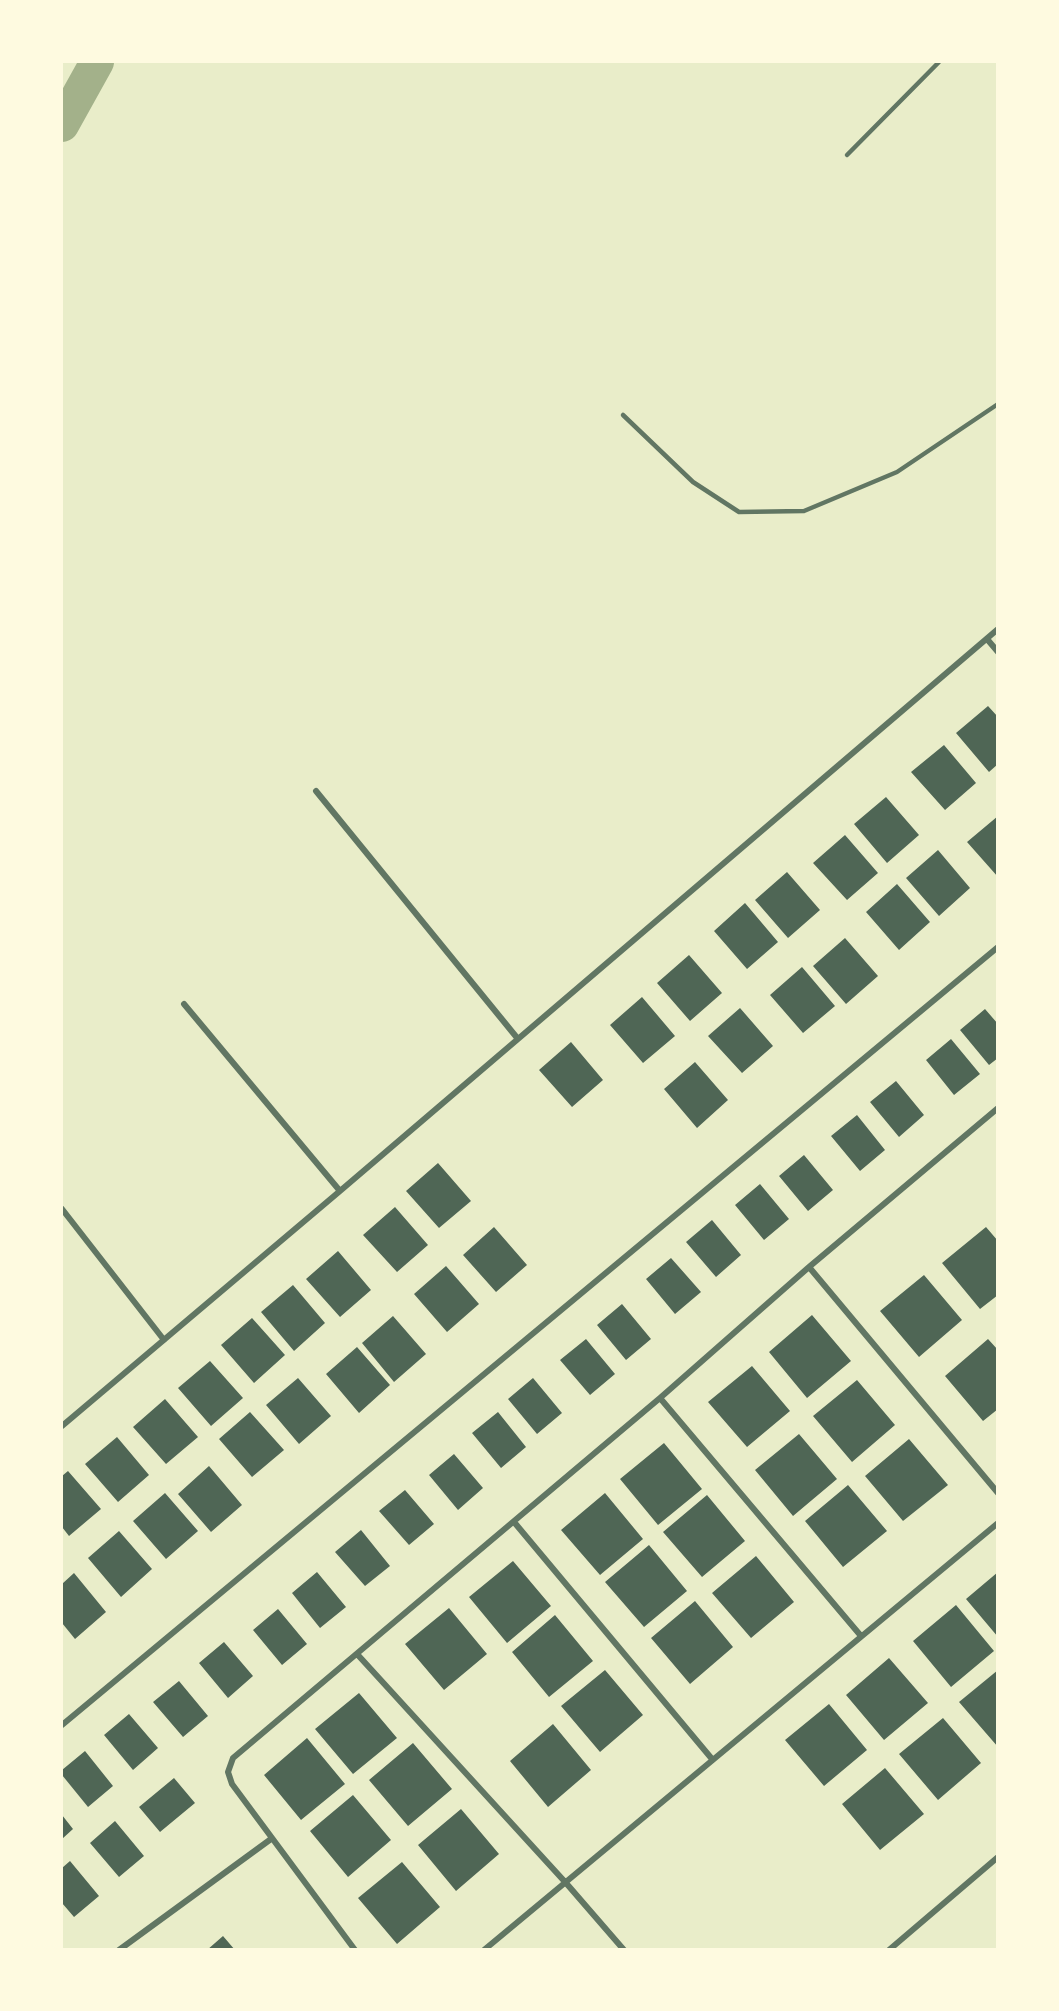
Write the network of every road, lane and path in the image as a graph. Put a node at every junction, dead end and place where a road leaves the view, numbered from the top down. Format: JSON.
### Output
{"nodes":[{"id":1,"x":939,"y":62,"type":"edge"},
{"id":2,"x":847,"y":155,"type":"dead end"},
{"id":3,"x":998,"y":404,"type":"edge"},
{"id":4,"x":623,"y":415,"type":"dead end"},
{"id":5,"x":998,"y":629,"type":"edge"},
{"id":6,"x":987,"y":639,"type":"junction"},
{"id":7,"x":998,"y":652,"type":"edge"},
{"id":8,"x":316,"y":791,"type":"dead end"},
{"id":9,"x":998,"y":946,"type":"edge"},
{"id":10,"x":184,"y":1004,"type":"dead end"},
{"id":11,"x":518,"y":1039,"type":"junction"},
{"id":12,"x":998,"y":1108,"type":"edge"},
{"id":13,"x":340,"y":1191,"type":"junction"},
{"id":14,"x":62,"y":1209,"type":"edge"},
{"id":15,"x":809,"y":1267,"type":"junction"},
{"id":16,"x":164,"y":1341,"type":"junction"},
{"id":17,"x":660,"y":1398,"type":"junction"},
{"id":18,"x":62,"y":1426,"type":"edge"},
{"id":19,"x":998,"y":1493,"type":"edge"},
{"id":20,"x":513,"y":1522,"type":"junction"},
{"id":21,"x":998,"y":1523,"type":"edge"},
{"id":22,"x":861,"y":1636,"type":"junction"},
{"id":23,"x":357,"y":1654,"type":"junction"},
{"id":24,"x":62,"y":1725,"type":"edge"},
{"id":25,"x":711,"y":1759,"type":"junction"},
{"id":26,"x":272,"y":1839,"type":"junction"},
{"id":27,"x":998,"y":1857,"type":"edge"},
{"id":28,"x":566,"y":1883,"type":"junction"},
{"id":29,"x":119,"y":1950,"type":"edge"},
{"id":30,"x":356,"y":1950,"type":"edge"},
{"id":31,"x":484,"y":1950,"type":"edge"},
{"id":32,"x":624,"y":1950,"type":"edge"},
{"id":33,"x":889,"y":1950,"type":"edge"}],
"edges":[{"from":1,"to":2,"type":"lane"},
{"from":3,"to":4,"type":"lane"},
{"from":5,"to":6,"type":"street"},
{"from":6,"to":7,"type":"street"},
{"from":6,"to":11,"type":"street"},
{"from":8,"to":11,"type":"street"},
{"from":9,"to":24,"type":"street"},
{"from":10,"to":13,"type":"street"},
{"from":11,"to":13,"type":"street"},
{"from":12,"to":15,"type":"street"},
{"from":13,"to":16,"type":"street"},
{"from":14,"to":16,"type":"street"},
{"from":15,"to":17,"type":"street"},
{"from":15,"to":19,"type":"street"},
{"from":16,"to":18,"type":"street"},
{"from":17,"to":20,"type":"street"},
{"from":17,"to":22,"type":"street"},
{"from":20,"to":23,"type":"street"},
{"from":20,"to":25,"type":"street"},
{"from":21,"to":22,"type":"street"},
{"from":22,"to":25,"type":"street"},
{"from":23,"to":26,"type":"street"},
{"from":23,"to":28,"type":"street"},
{"from":25,"to":28,"type":"street"},
{"from":26,"to":29,"type":"street"},
{"from":26,"to":30,"type":"street"},
{"from":27,"to":33,"type":"street"},
{"from":28,"to":31,"type":"street"},
{"from":28,"to":32,"type":"street"}]}
